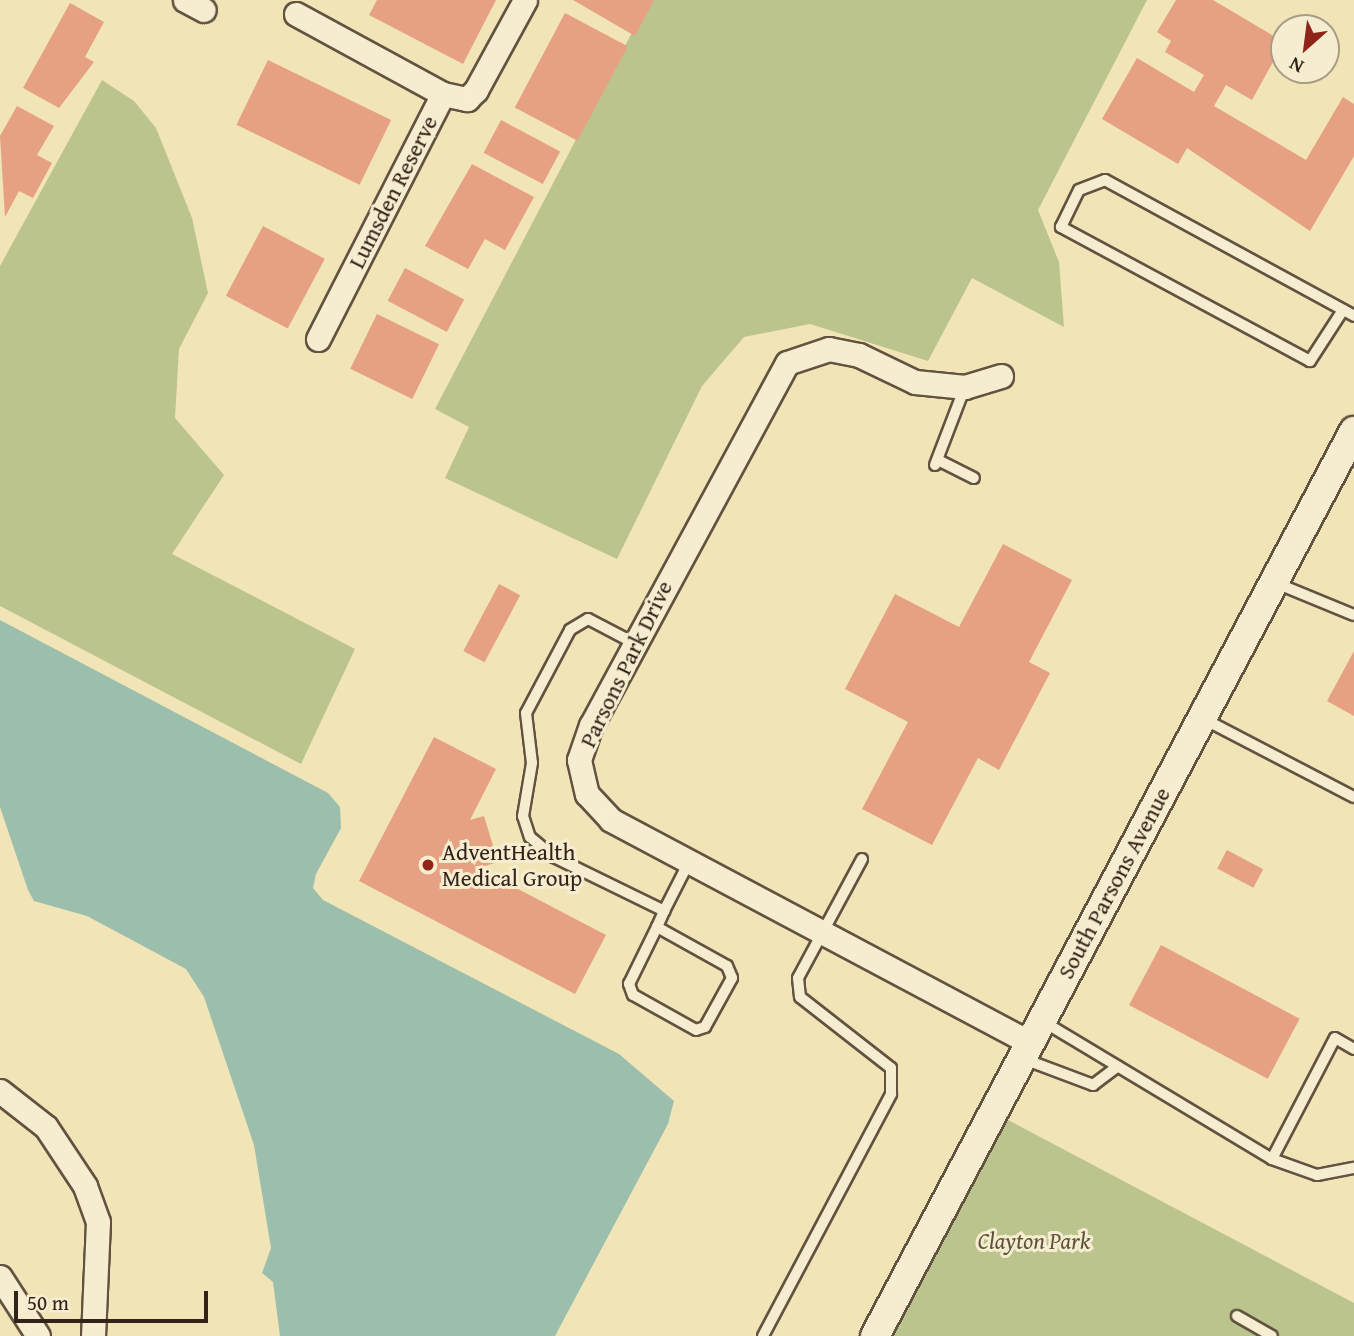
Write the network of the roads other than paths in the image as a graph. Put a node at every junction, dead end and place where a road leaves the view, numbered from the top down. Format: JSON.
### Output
{"nodes":[{"id":1,"x":525,"y":0,"type":"edge"},
{"id":2,"x":296,"y":14,"type":"dead end"},
{"id":3,"x":443,"y":94,"type":"junction"},
{"id":4,"x":1343,"y":310,"type":"junction"},
{"id":5,"x":1354,"y":316,"type":"edge"},
{"id":6,"x":318,"y":339,"type":"dead end"},
{"id":7,"x":1001,"y":376,"type":"dead end"},
{"id":8,"x":965,"y":387,"type":"junction"},
{"id":9,"x":1353,"y":436,"type":"edge"},
{"id":10,"x":974,"y":478,"type":"dead end"},
{"id":11,"x":1274,"y":582,"type":"junction"},
{"id":12,"x":1354,"y":615,"type":"edge"},
{"id":13,"x":634,"y":643,"type":"junction"},
{"id":14,"x":1202,"y":718,"type":"junction"},
{"id":15,"x":1354,"y":797,"type":"edge"},
{"id":16,"x":862,"y":859,"type":"dead end"},
{"id":17,"x":689,"y":862,"type":"junction"},
{"id":18,"x":664,"y":911,"type":"junction"},
{"id":19,"x":657,"y":927,"type":"junction"},
{"id":20,"x":823,"y":933,"type":"junction"},
{"id":21,"x":1031,"y":1040,"type":"junction"},
{"id":22,"x":1354,"y":1049,"type":"edge"},
{"id":23,"x":1118,"y":1066,"type":"junction"},
{"id":24,"x":0,"y":1091,"type":"edge"},
{"id":25,"x":1272,"y":1159,"type":"junction"},
{"id":26,"x":1354,"y":1168,"type":"edge"},
{"id":27,"x":0,"y":1277,"type":"edge"},
{"id":28,"x":1237,"y":1316,"type":"dead end"},
{"id":29,"x":38,"y":1336,"type":"edge"},
{"id":30,"x":93,"y":1336,"type":"edge"},
{"id":31,"x":763,"y":1336,"type":"edge"},
{"id":32,"x":875,"y":1336,"type":"edge"},
{"id":33,"x":1272,"y":1336,"type":"edge"}],
"edges":[{"from":1,"to":3,"type":"street","name":"Lumsden Reserve"},
{"from":2,"to":3,"type":"street"},
{"from":3,"to":6,"type":"street","name":"Lumsden Reserve"},
{"from":4,"to":4,"type":"lane"},
{"from":4,"to":5,"type":"lane"},
{"from":7,"to":8,"type":"street","name":"Parsons Park Drive"},
{"from":8,"to":10,"type":"lane"},
{"from":8,"to":13,"type":"street","name":"Parsons Park Drive"},
{"from":9,"to":11,"type":"street","name":"South Parsons Avenue"},
{"from":11,"to":12,"type":"lane"},
{"from":11,"to":14,"type":"street","name":"South Parsons Avenue"},
{"from":13,"to":17,"type":"street","name":"Parsons Park Drive"},
{"from":13,"to":18,"type":"lane"},
{"from":14,"to":15,"type":"lane"},
{"from":14,"to":21,"type":"street","name":"South Parsons Avenue"},
{"from":16,"to":20,"type":"lane"},
{"from":17,"to":18,"type":"lane"},
{"from":17,"to":20,"type":"street","name":"Parsons Park Drive"},
{"from":18,"to":19,"type":"lane"},
{"from":19,"to":19,"type":"lane"},
{"from":20,"to":21,"type":"street","name":"Parsons Park Drive"},
{"from":20,"to":31,"type":"lane"},
{"from":21,"to":23,"type":"lane"},
{"from":21,"to":23,"type":"lane"},
{"from":21,"to":32,"type":"street","name":"South Parsons Avenue"},
{"from":22,"to":25,"type":"lane"},
{"from":23,"to":25,"type":"lane"},
{"from":24,"to":30,"type":"street"},
{"from":25,"to":26,"type":"lane"},
{"from":27,"to":29,"type":"street"},
{"from":28,"to":33,"type":"lane"}]}
